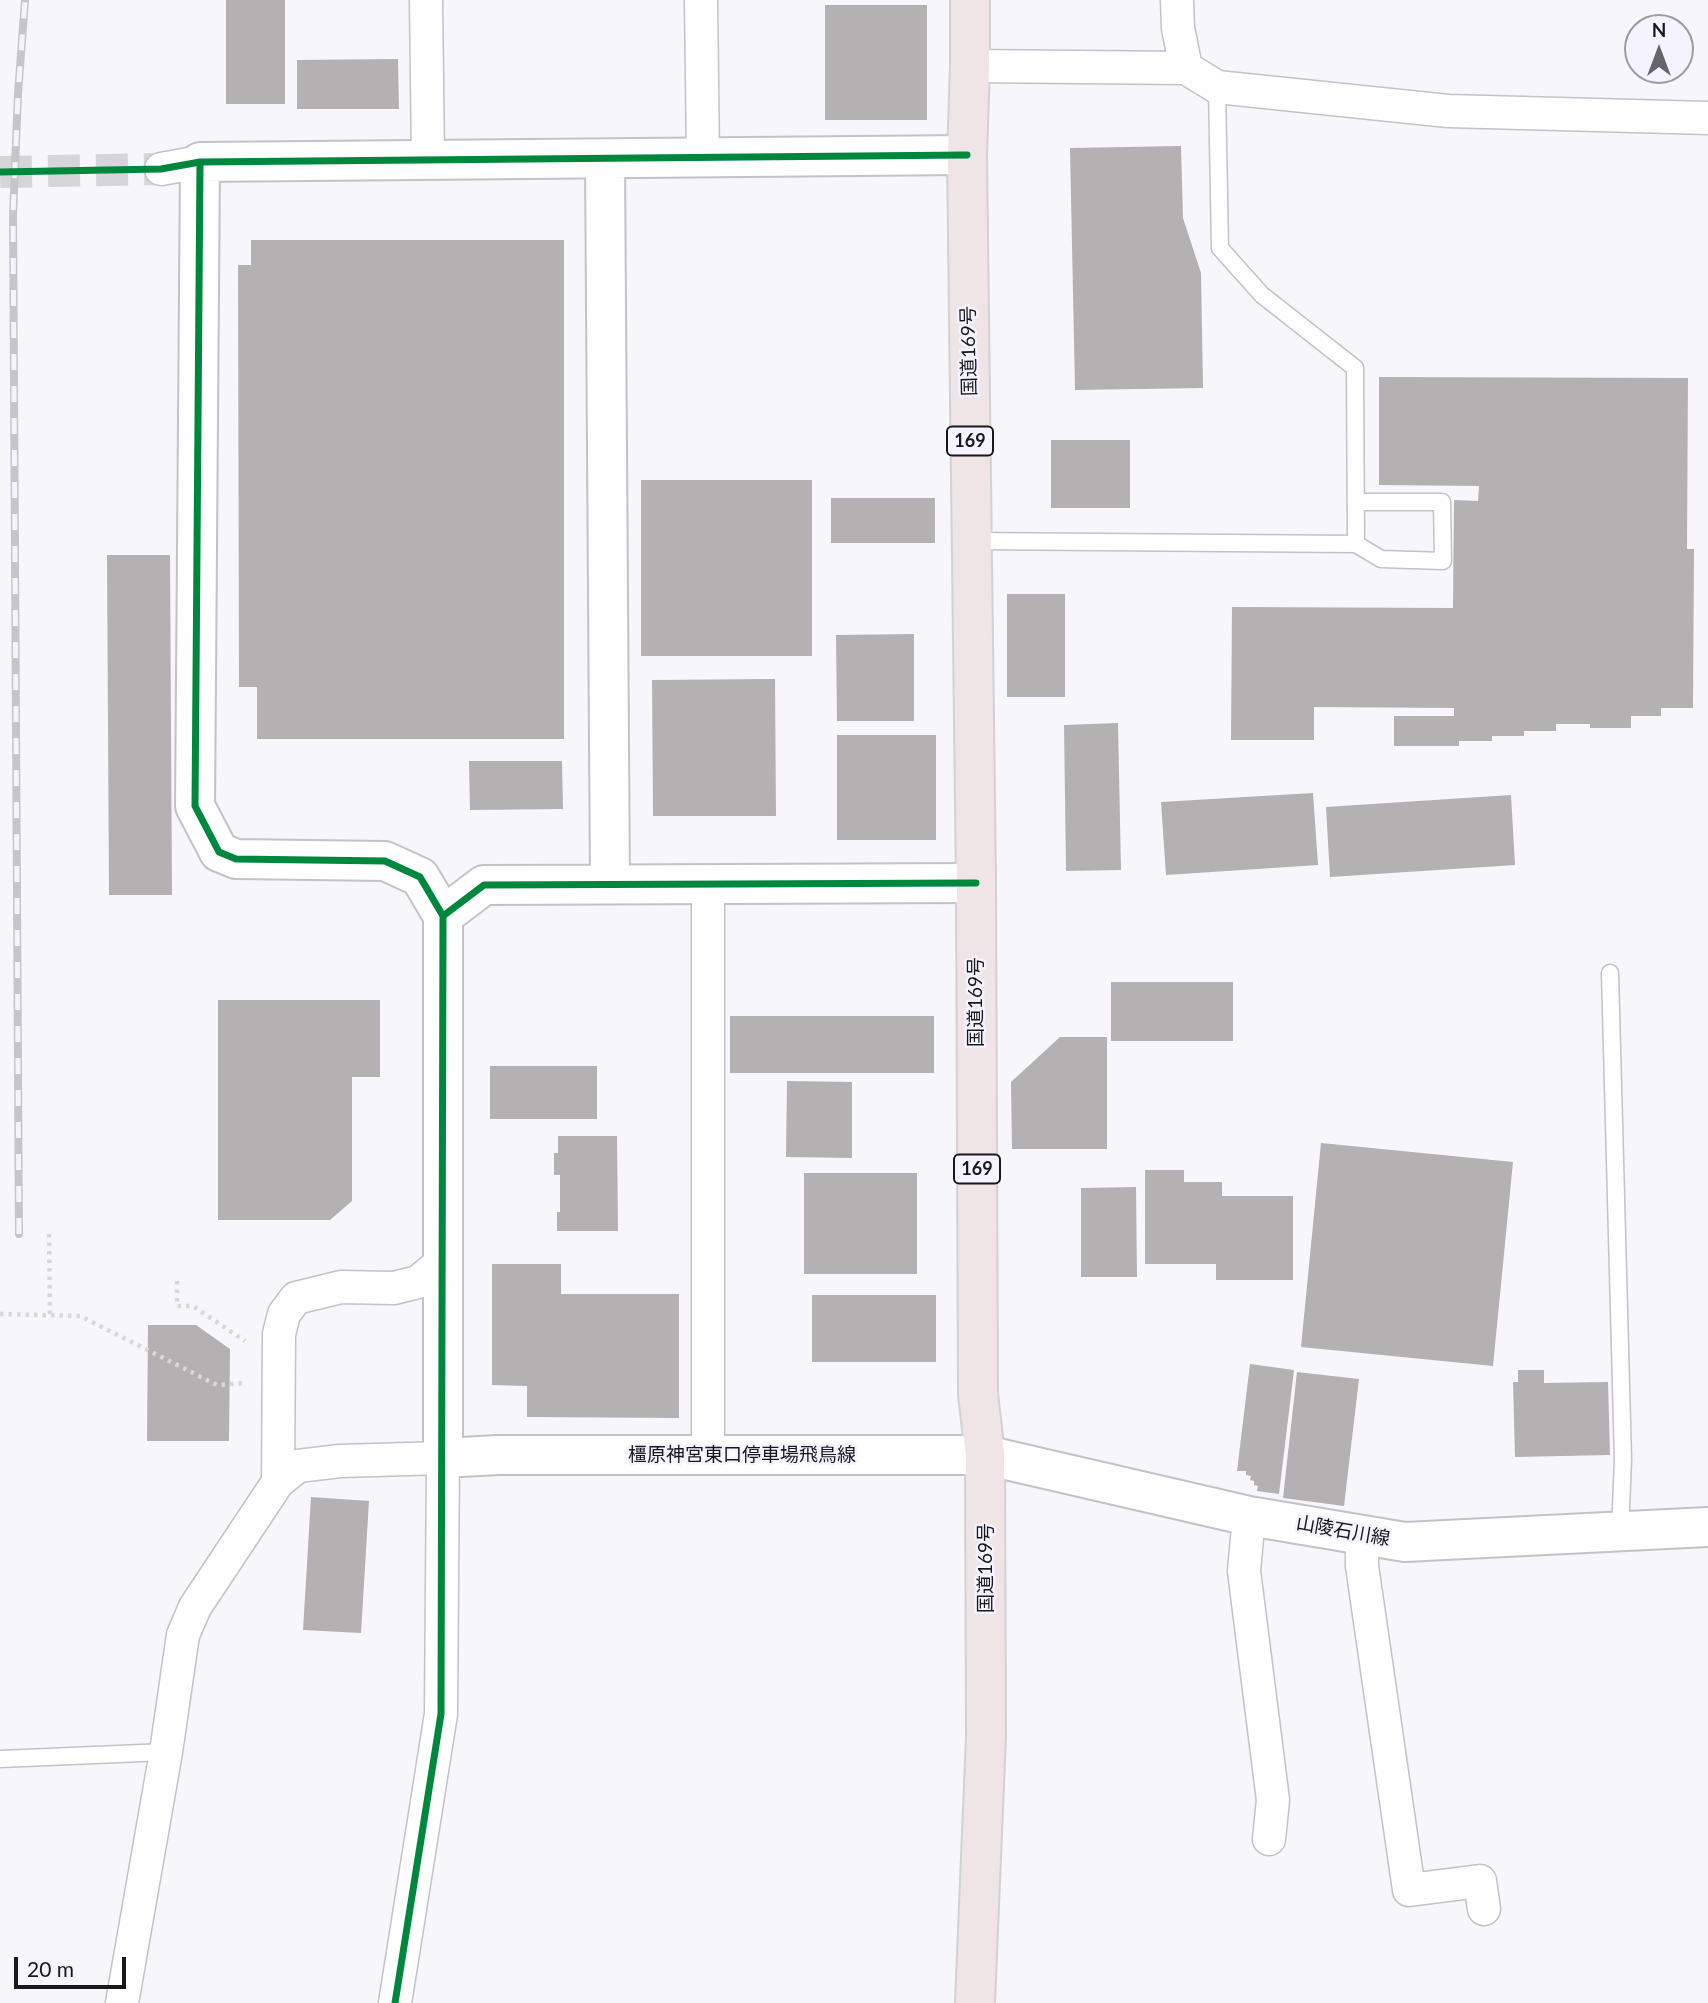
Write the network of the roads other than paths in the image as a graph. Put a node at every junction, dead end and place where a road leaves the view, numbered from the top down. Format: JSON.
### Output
{"nodes":[{"id":1,"x":426,"y":0,"type":"edge"},
{"id":2,"x":701,"y":0,"type":"edge"},
{"id":3,"x":970,"y":0,"type":"edge"},
{"id":4,"x":1177,"y":0,"type":"edge"},
{"id":5,"x":970,"y":66,"type":"junction"},
{"id":6,"x":1186,"y":68,"type":"junction"},
{"id":7,"x":1217,"y":87,"type":"junction"},
{"id":8,"x":1708,"y":118,"type":"edge"},
{"id":9,"x":967,"y":155,"type":"junction"},
{"id":10,"x":702,"y":157,"type":"junction"},
{"id":11,"x":606,"y":159,"type":"junction"},
{"id":12,"x":428,"y":160,"type":"junction"},
{"id":13,"x":200,"y":162,"type":"junction"},
{"id":14,"x":160,"y":169,"type":"tunnel mouth"},
{"id":15,"x":1356,"y":502,"type":"junction"},
{"id":16,"x":971,"y":541,"type":"junction"},
{"id":17,"x":1356,"y":544,"type":"junction"},
{"id":18,"x":976,"y":883,"type":"junction"},
{"id":19,"x":610,"y":884,"type":"junction"},
{"id":20,"x":708,"y":884,"type":"junction"},
{"id":21,"x":443,"y":916,"type":"junction"},
{"id":22,"x":1610,"y":973,"type":"dead end"},
{"id":23,"x":442,"y":1262,"type":"junction"},
{"id":24,"x":280,"y":1403,"type":"junction"},
{"id":25,"x":443,"y":1403,"type":"junction"},
{"id":26,"x":498,"y":1455,"type":"junction"},
{"id":27,"x":708,"y":1455,"type":"junction"},
{"id":28,"x":985,"y":1455,"type":"junction"},
{"id":29,"x":443,"y":1458,"type":"junction"},
{"id":30,"x":340,"y":1461,"type":"junction"},
{"id":31,"x":278,"y":1482,"type":"junction"},
{"id":32,"x":1249,"y":1516,"type":"junction"},
{"id":33,"x":1708,"y":1527,"type":"edge"},
{"id":34,"x":1620,"y":1531,"type":"junction"},
{"id":35,"x":1362,"y":1534,"type":"junction"},
{"id":36,"x":166,"y":1752,"type":"junction"},
{"id":37,"x":0,"y":1759,"type":"edge"},
{"id":38,"x":1269,"y":1839,"type":"dead end"},
{"id":39,"x":1484,"y":1909,"type":"dead end"},
{"id":40,"x":122,"y":2003,"type":"edge"},
{"id":41,"x":395,"y":2003,"type":"edge"},
{"id":42,"x":975,"y":2003,"type":"edge"}],
"edges":[{"from":1,"to":12,"type":"street"},
{"from":2,"to":10,"type":"street"},
{"from":3,"to":5,"type":"highway","name":"国道169号","number":"169"},
{"from":4,"to":6,"type":"street"},
{"from":5,"to":6,"type":"street"},
{"from":5,"to":9,"type":"highway","name":"国道169号","number":"169"},
{"from":6,"to":7,"type":"street"},
{"from":7,"to":8,"type":"street"},
{"from":7,"to":15,"type":"lane"},
{"from":9,"to":10,"type":"street"},
{"from":9,"to":16,"type":"highway","name":"国道169号","number":"169"},
{"from":10,"to":11,"type":"street"},
{"from":11,"to":12,"type":"street"},
{"from":11,"to":19,"type":"street"},
{"from":12,"to":13,"type":"street"},
{"from":13,"to":14,"type":"street"},
{"from":13,"to":21,"type":"street"},
{"from":15,"to":17,"type":"lane"},
{"from":15,"to":17,"type":"lane"},
{"from":16,"to":17,"type":"lane"},
{"from":16,"to":18,"type":"highway","name":"国道169号","number":"169"},
{"from":18,"to":20,"type":"street"},
{"from":18,"to":28,"type":"highway","name":"国道169号","number":"169"},
{"from":19,"to":20,"type":"street"},
{"from":19,"to":21,"type":"street"},
{"from":20,"to":27,"type":"street"},
{"from":21,"to":23,"type":"street"},
{"from":22,"to":34,"type":"lane"},
{"from":23,"to":24,"type":"street"},
{"from":23,"to":25,"type":"street"},
{"from":24,"to":30,"type":"street"},
{"from":24,"to":31,"type":"street"},
{"from":25,"to":26,"type":"street"},
{"from":25,"to":29,"type":"street"},
{"from":26,"to":27,"type":"street","name":"橿原神宮東口停車場飛鳥線"},
{"from":26,"to":29,"type":"street","name":"橿原神宮東口停車場飛鳥線"},
{"from":27,"to":28,"type":"street","name":"橿原神宮東口停車場飛鳥線"},
{"from":28,"to":32,"type":"street","name":"山陵石川線"},
{"from":28,"to":42,"type":"highway","name":"国道169号","number":"169"},
{"from":29,"to":30,"type":"street"},
{"from":29,"to":41,"type":"street"},
{"from":30,"to":31,"type":"street"},
{"from":31,"to":36,"type":"street"},
{"from":32,"to":35,"type":"street","name":"山陵石川線"},
{"from":32,"to":38,"type":"street"},
{"from":33,"to":34,"type":"street","name":"山陵石川線"},
{"from":34,"to":35,"type":"street","name":"山陵石川線"},
{"from":35,"to":39,"type":"street"},
{"from":36,"to":37,"type":"lane"},
{"from":36,"to":40,"type":"street"}]}
